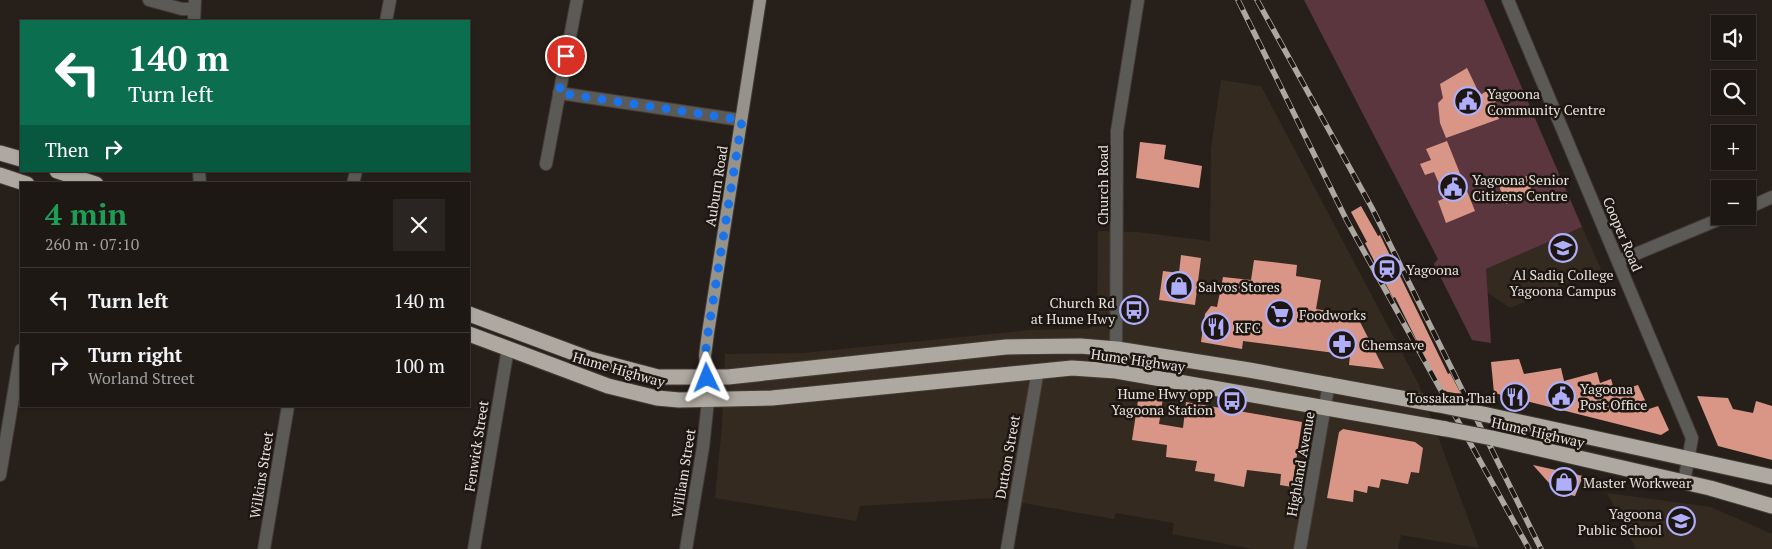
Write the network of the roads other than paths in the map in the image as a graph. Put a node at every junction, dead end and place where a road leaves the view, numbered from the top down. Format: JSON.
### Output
{"nodes":[{"id":1,"x":149,"y":0,"type":"edge"},
{"id":2,"x":390,"y":0,"type":"edge"},
{"id":3,"x":576,"y":0,"type":"edge"},
{"id":4,"x":760,"y":0,"type":"edge"},
{"id":5,"x":1138,"y":0,"type":"edge"},
{"id":6,"x":1508,"y":0,"type":"edge"},
{"id":7,"x":194,"y":10,"type":"edge"},
{"id":8,"x":386,"y":20,"type":"edge"},
{"id":9,"x":559,"y":93,"type":"junction"},
{"id":10,"x":742,"y":120,"type":"junction"},
{"id":11,"x":0,"y":152,"type":"edge"},
{"id":12,"x":20,"y":160,"type":"edge"},
{"id":13,"x":546,"y":164,"type":"dead end"},
{"id":14,"x":60,"y":172,"type":"edge"},
{"id":15,"x":0,"y":175,"type":"edge"},
{"id":16,"x":21,"y":182,"type":"edge"},
{"id":17,"x":90,"y":182,"type":"edge"},
{"id":18,"x":1772,"y":197,"type":"edge"},
{"id":19,"x":1756,"y":204,"type":"edge"},
{"id":20,"x":1711,"y":223,"type":"edge"},
{"id":21,"x":1619,"y":261,"type":"junction"},
{"id":22,"x":470,"y":314,"type":"edge"},
{"id":23,"x":470,"y":334,"type":"edge"},
{"id":24,"x":508,"y":348,"type":"junction"},
{"id":25,"x":1117,"y":349,"type":"junction"},
{"id":26,"x":20,"y":356,"type":"edge"},
{"id":27,"x":1038,"y":370,"type":"junction"},
{"id":28,"x":1116,"y":371,"type":"junction"},
{"id":29,"x":707,"y":378,"type":"junction"},
{"id":30,"x":1329,"y":383,"type":"junction"},
{"id":31,"x":708,"y":401,"type":"junction"},
{"id":32,"x":288,"y":407,"type":"edge"},
{"id":33,"x":1324,"y":408,"type":"junction"},
{"id":34,"x":1689,"y":458,"type":"junction"},
{"id":35,"x":0,"y":475,"type":"edge"},
{"id":36,"x":1772,"y":477,"type":"edge"},
{"id":37,"x":1684,"y":482,"type":"junction"},
{"id":38,"x":1772,"y":506,"type":"edge"},
{"id":39,"x":264,"y":549,"type":"edge"},
{"id":40,"x":474,"y":549,"type":"edge"},
{"id":41,"x":686,"y":549,"type":"edge"},
{"id":42,"x":1007,"y":549,"type":"edge"},
{"id":43,"x":1300,"y":549,"type":"edge"}],
"edges":[{"from":1,"to":7,"type":"street"},
{"from":2,"to":8,"type":"street"},
{"from":3,"to":9,"type":"street"},
{"from":4,"to":10,"type":"main road","name":"Auburn Road"},
{"from":5,"to":25,"type":"street","name":"Church Road"},
{"from":6,"to":21,"type":"street","name":"Cooper Road"},
{"from":9,"to":10,"type":"street"},
{"from":9,"to":13,"type":"street"},
{"from":10,"to":29,"type":"main road","name":"Auburn Road"},
{"from":11,"to":12,"type":"highway"},
{"from":14,"to":17,"type":"highway"},
{"from":15,"to":16,"type":"highway"},
{"from":18,"to":19,"type":"street"},
{"from":20,"to":21,"type":"street"},
{"from":21,"to":34,"type":"street","name":"Cooper Road"},
{"from":22,"to":29,"type":"highway","name":"Hume Highway"},
{"from":23,"to":24,"type":"highway","name":"Hume Highway"},
{"from":24,"to":31,"type":"highway","name":"Hume Highway"},
{"from":24,"to":40,"type":"street","name":"Fenwick Street"},
{"from":25,"to":28,"type":"street","name":"Church Road"},
{"from":25,"to":29,"type":"highway","name":"Hume Highway"},
{"from":25,"to":30,"type":"highway","name":"Hume Highway"},
{"from":26,"to":35,"type":"street"},
{"from":27,"to":28,"type":"highway","name":"Hume Highway"},
{"from":27,"to":31,"type":"highway","name":"Hume Highway"},
{"from":27,"to":42,"type":"street","name":"Dutton Street"},
{"from":28,"to":33,"type":"highway","name":"Hume Highway"},
{"from":29,"to":31,"type":"highway"},
{"from":30,"to":33,"type":"street","name":"Highland Avenue"},
{"from":30,"to":34,"type":"highway","name":"Hume Highway","bridge":true},
{"from":31,"to":41,"type":"street","name":"William Street"},
{"from":32,"to":39,"type":"street","name":"Wilkins Street"},
{"from":33,"to":37,"type":"highway","name":"Hume Highway","bridge":true},
{"from":33,"to":43,"type":"street","name":"Highland Avenue"},
{"from":34,"to":36,"type":"highway","name":"Hume Highway"},
{"from":34,"to":37,"type":"street","name":"Cooper Road"},
{"from":37,"to":38,"type":"highway","name":"Hume Highway"}]}
